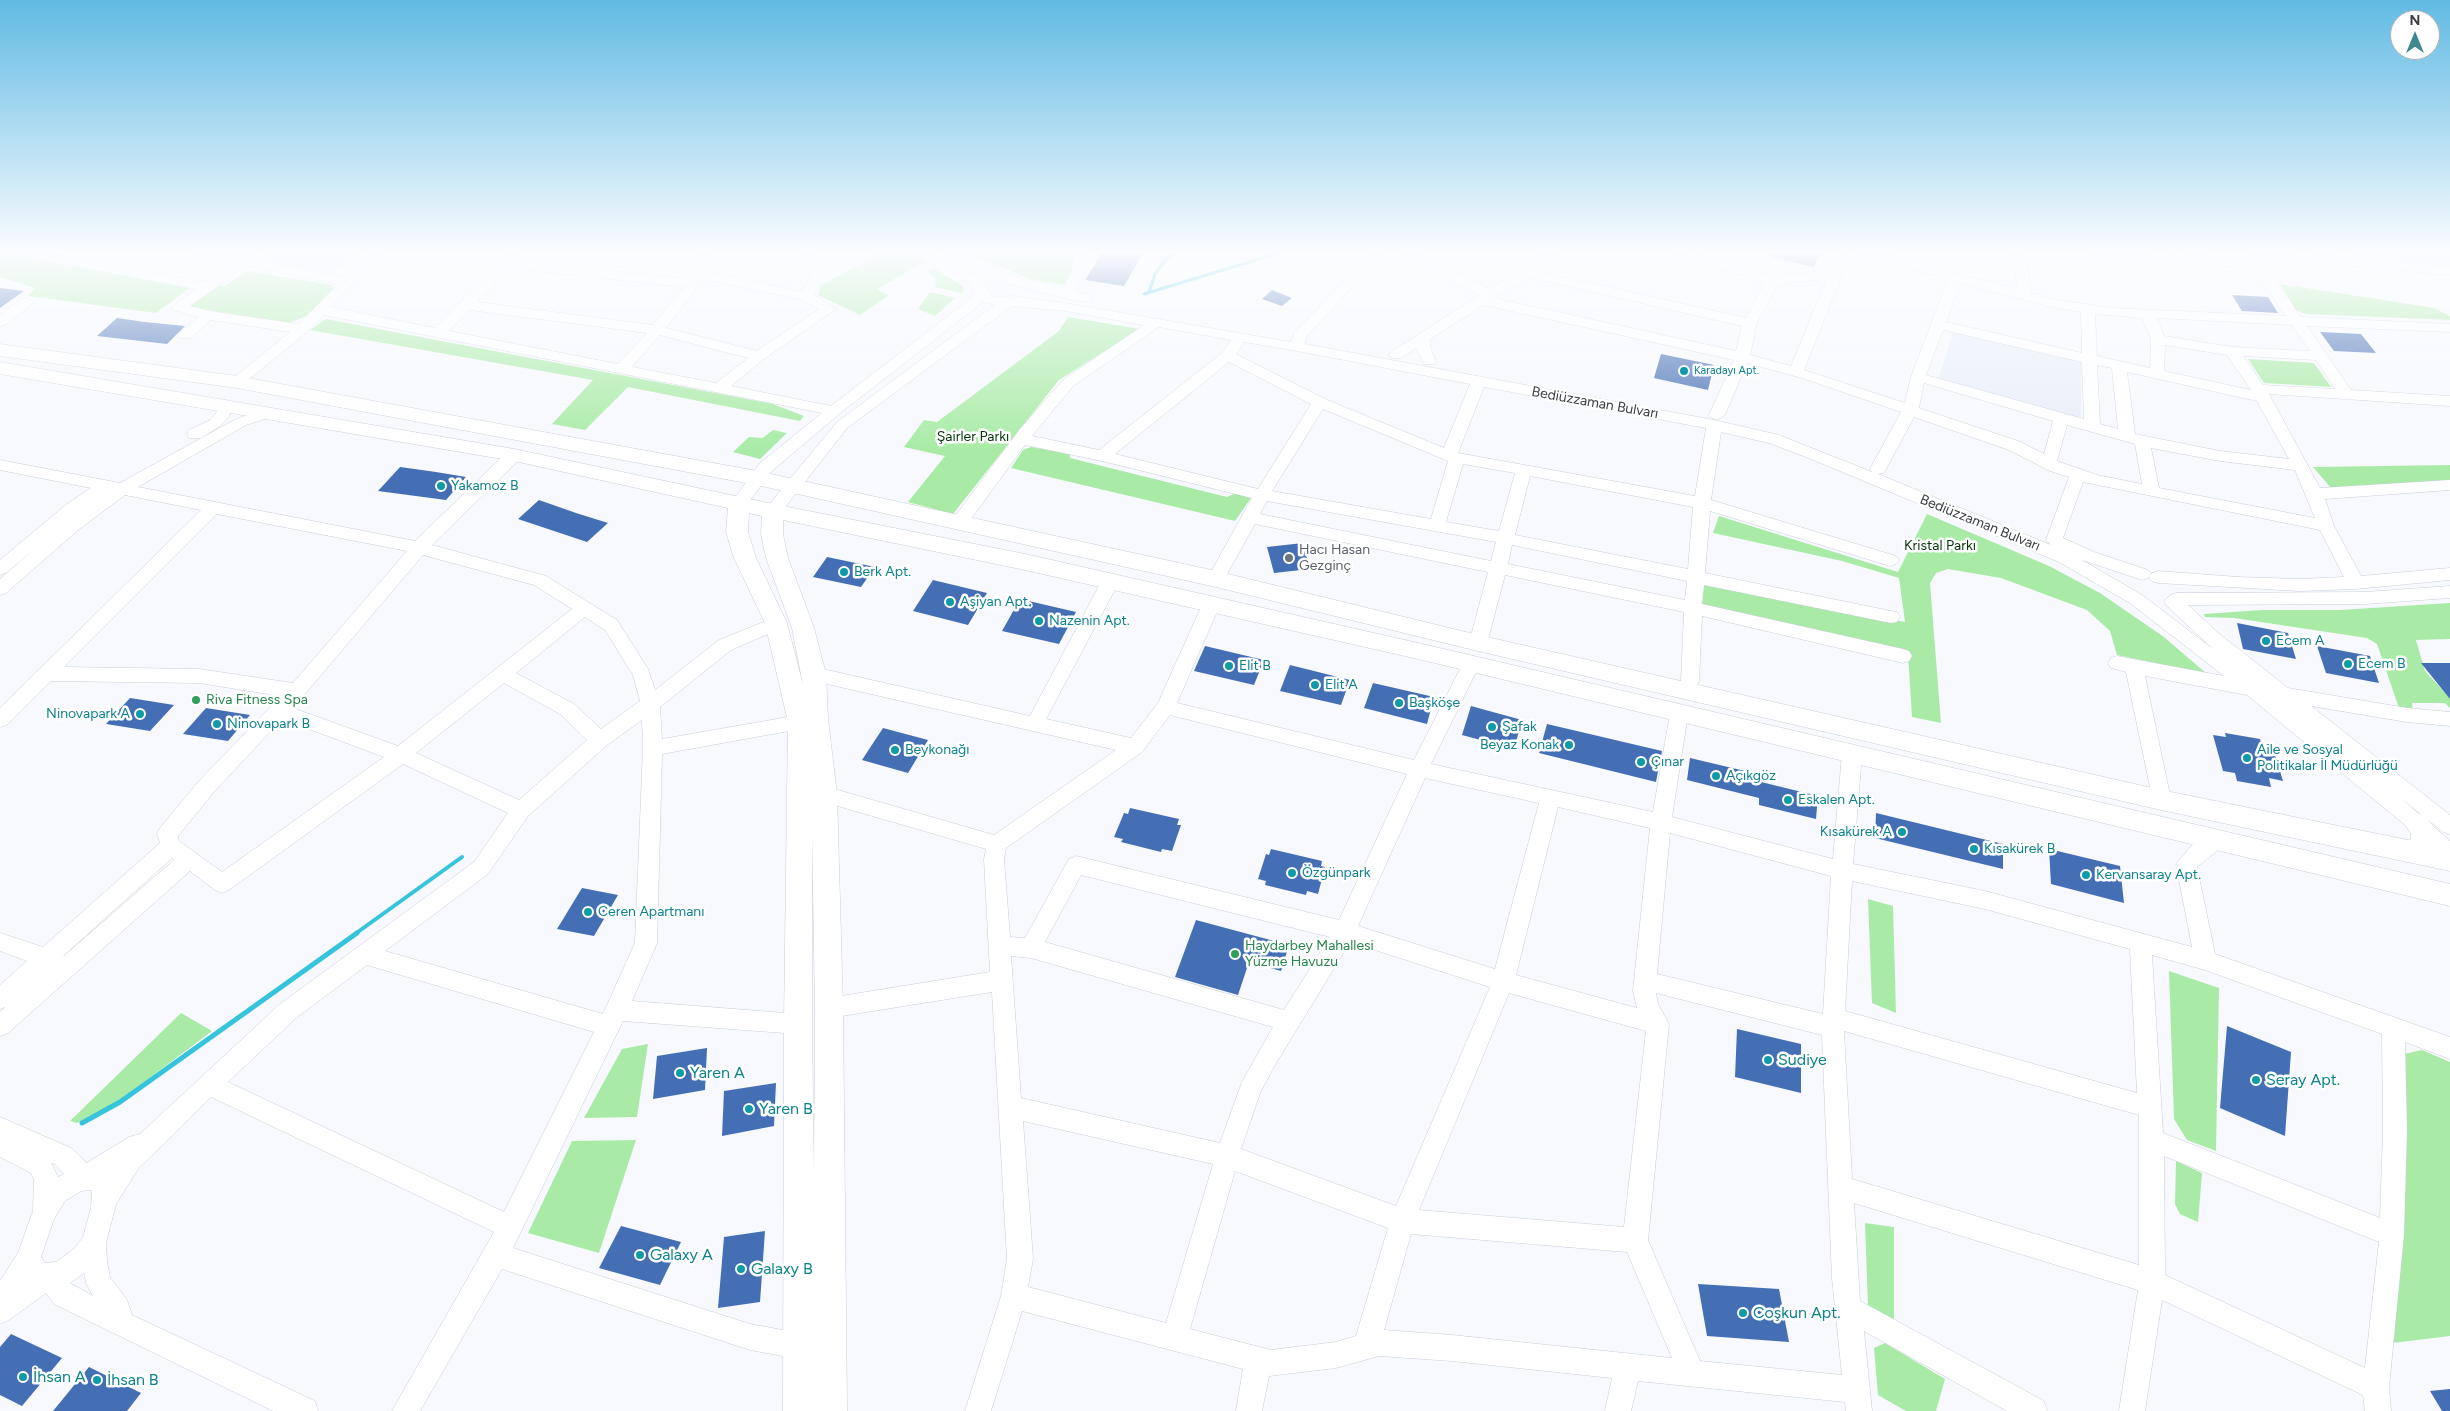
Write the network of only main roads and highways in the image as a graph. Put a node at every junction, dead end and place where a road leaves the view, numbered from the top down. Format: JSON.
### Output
{"nodes":[{"id":1,"x":0,"y":350,"type":"edge"},
{"id":2,"x":0,"y":368,"type":"edge"},
{"id":3,"x":730,"y":508,"type":"junction"},
{"id":4,"x":773,"y":523,"type":"junction"},
{"id":5,"x":1474,"y":653,"type":"junction"},
{"id":6,"x":2418,"y":823,"type":"road end"},
{"id":7,"x":2409,"y":851,"type":"junction"},
{"id":8,"x":2450,"y":860,"type":"edge"},
{"id":9,"x":2443,"y":893,"type":"edge"},
{"id":10,"x":800,"y":1411,"type":"edge"},
{"id":11,"x":830,"y":1411,"type":"edge"}],
"edges":[{"from":1,"to":5,"type":"main road"},
{"from":2,"to":3,"type":"main road"},
{"from":3,"to":4,"type":"main road"},
{"from":3,"to":10,"type":"main road"},
{"from":4,"to":5,"type":"main road"},
{"from":4,"to":11,"type":"main road"},
{"from":5,"to":7,"type":"main road"},
{"from":5,"to":9,"type":"main road"},
{"from":6,"to":7,"type":"main road"},
{"from":7,"to":8,"type":"main road"}]}
